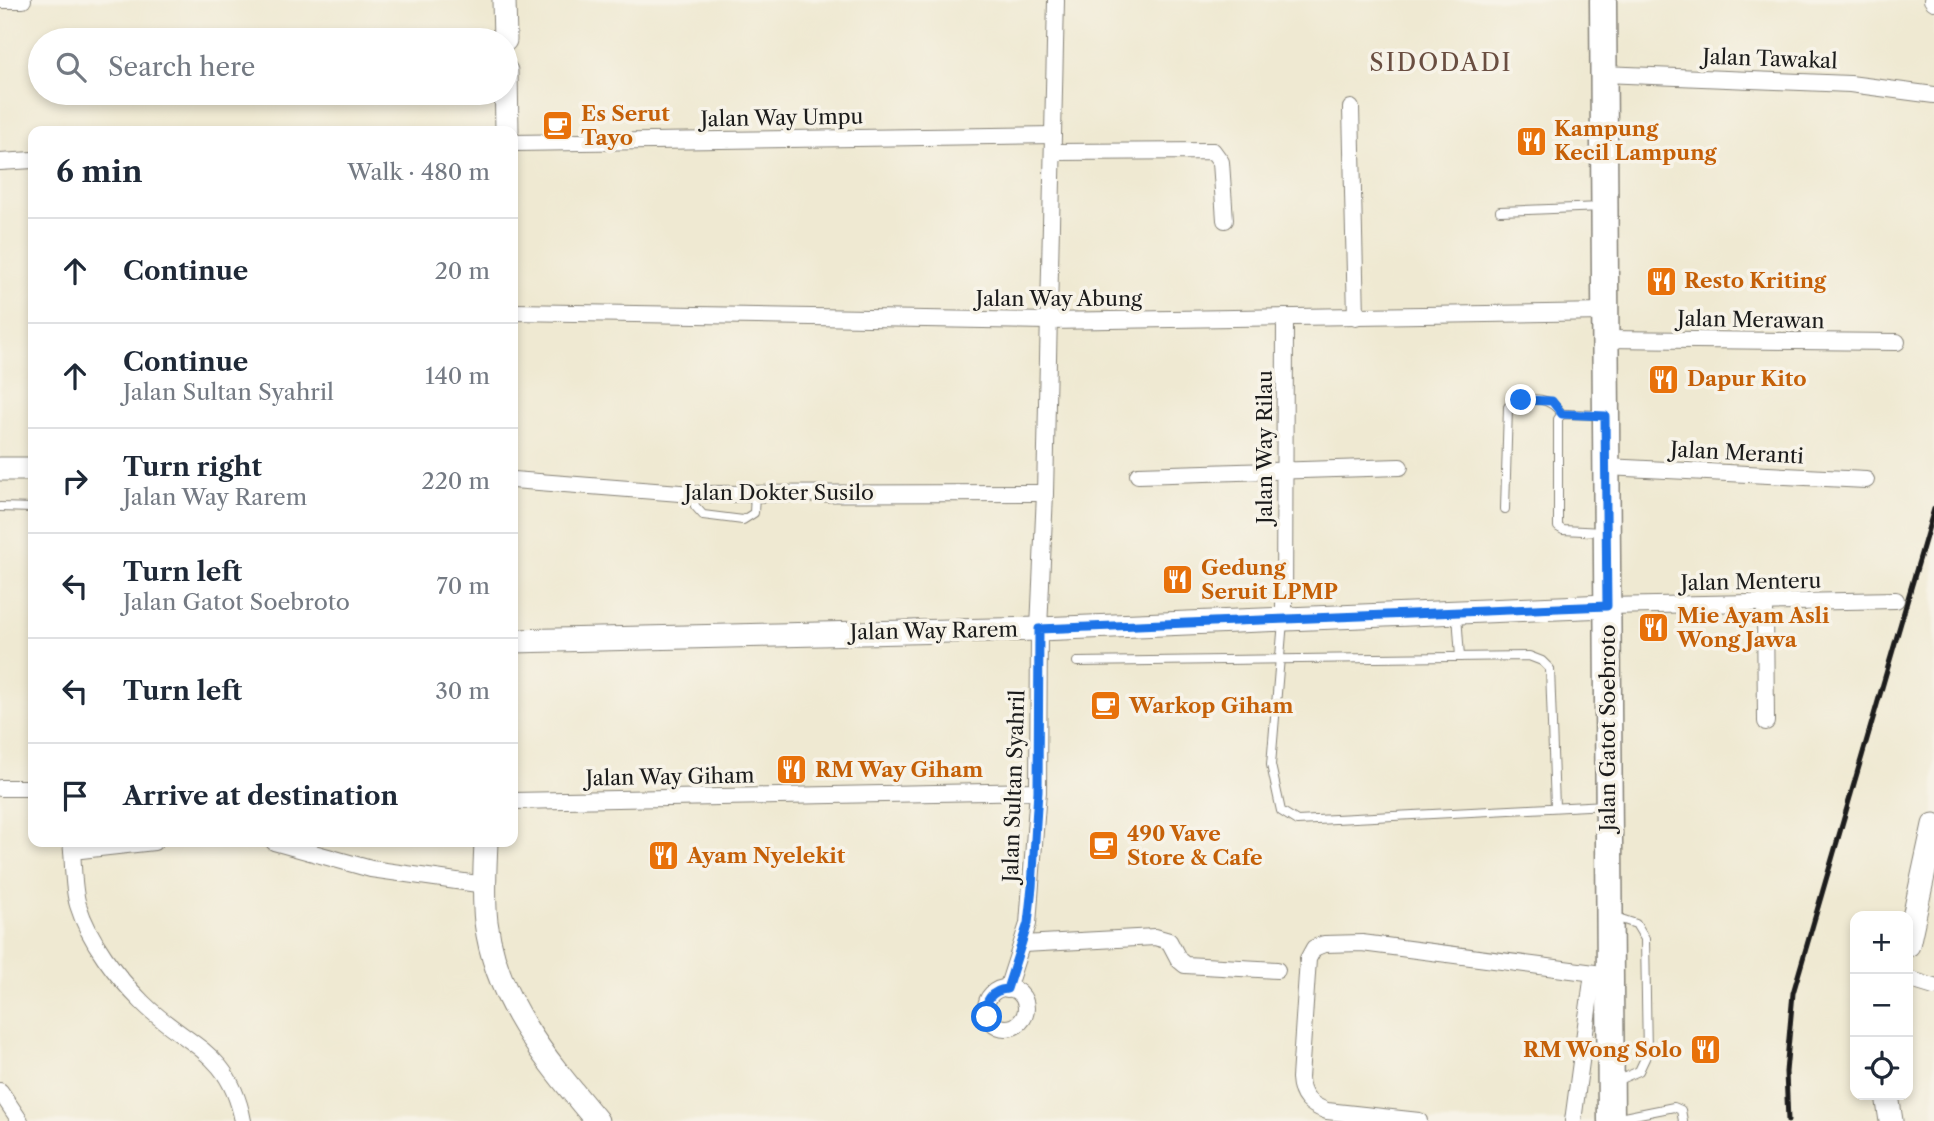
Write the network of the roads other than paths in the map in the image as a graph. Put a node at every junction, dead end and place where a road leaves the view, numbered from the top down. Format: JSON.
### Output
{"nodes":[{"id":1,"x":23,"y":0,"type":"edge"},
{"id":2,"x":504,"y":0,"type":"edge"},
{"id":3,"x":1056,"y":0,"type":"edge"},
{"id":4,"x":1602,"y":0,"type":"edge"},
{"id":5,"x":0,"y":1,"type":"edge"},
{"id":6,"x":505,"y":28,"type":"edge"},
{"id":7,"x":1603,"y":74,"type":"junction"},
{"id":8,"x":1934,"y":94,"type":"edge"},
{"id":9,"x":507,"y":105,"type":"edge"},
{"id":10,"x":1351,"y":108,"type":"dead end"},
{"id":11,"x":507,"y":126,"type":"edge"},
{"id":12,"x":518,"y":143,"type":"edge"},
{"id":13,"x":1053,"y":144,"type":"junction"},
{"id":14,"x":28,"y":160,"type":"edge"},
{"id":15,"x":0,"y":162,"type":"edge"},
{"id":16,"x":1604,"y":206,"type":"junction"},
{"id":17,"x":1500,"y":211,"type":"dead end"},
{"id":18,"x":1225,"y":220,"type":"dead end"},
{"id":19,"x":518,"y":312,"type":"edge"},
{"id":20,"x":1605,"y":313,"type":"junction"},
{"id":21,"x":1285,"y":317,"type":"junction"},
{"id":22,"x":1356,"y":317,"type":"junction"},
{"id":23,"x":1048,"y":321,"type":"junction"},
{"id":24,"x":1605,"y":339,"type":"junction"},
{"id":25,"x":1897,"y":342,"type":"dead end"},
{"id":26,"x":1562,"y":414,"type":"junction"},
{"id":27,"x":1605,"y":416,"type":"junction"},
{"id":28,"x":1400,"y":467,"type":"dead end"},
{"id":29,"x":1606,"y":467,"type":"junction"},
{"id":30,"x":0,"y":469,"type":"edge"},
{"id":31,"x":28,"y":470,"type":"edge"},
{"id":32,"x":1287,"y":471,"type":"junction"},
{"id":33,"x":1138,"y":475,"type":"dead end"},
{"id":34,"x":518,"y":480,"type":"edge"},
{"id":35,"x":1866,"y":480,"type":"dead end"},
{"id":36,"x":1045,"y":493,"type":"junction"},
{"id":37,"x":755,"y":494,"type":"junction"},
{"id":38,"x":693,"y":495,"type":"junction"},
{"id":39,"x":0,"y":507,"type":"edge"},
{"id":40,"x":28,"y":508,"type":"edge"},
{"id":41,"x":1505,"y":509,"type":"dead end"},
{"id":42,"x":1606,"y":532,"type":"junction"},
{"id":43,"x":1896,"y":600,"type":"dead end"},
{"id":44,"x":1765,"y":603,"type":"junction"},
{"id":45,"x":1607,"y":606,"type":"junction"},
{"id":46,"x":1457,"y":611,"type":"junction"},
{"id":47,"x":1284,"y":619,"type":"junction"},
{"id":48,"x":1039,"y":629,"type":"junction"},
{"id":49,"x":518,"y":642,"type":"edge"},
{"id":50,"x":1460,"y":657,"type":"junction"},
{"id":51,"x":1280,"y":659,"type":"junction"},
{"id":52,"x":1077,"y":662,"type":"dead end"},
{"id":53,"x":1766,"y":722,"type":"dead end"},
{"id":54,"x":0,"y":788,"type":"edge"},
{"id":55,"x":28,"y":789,"type":"edge"},
{"id":56,"x":1038,"y":791,"type":"junction"},
{"id":57,"x":518,"y":801,"type":"edge"},
{"id":58,"x":1608,"y":805,"type":"junction"},
{"id":59,"x":1555,"y":807,"type":"junction"},
{"id":60,"x":1934,"y":825,"type":"edge"},
{"id":61,"x":71,"y":847,"type":"edge"},
{"id":62,"x":292,"y":847,"type":"edge"},
{"id":63,"x":486,"y":847,"type":"edge"},
{"id":64,"x":1929,"y":861,"type":"edge"},
{"id":65,"x":485,"y":884,"type":"junction"},
{"id":66,"x":1609,"y":915,"type":"junction"},
{"id":67,"x":1913,"y":925,"type":"edge"},
{"id":68,"x":1023,"y":944,"type":"junction"},
{"id":69,"x":1277,"y":970,"type":"dead end"},
{"id":70,"x":1601,"y":974,"type":"junction"},
{"id":71,"x":1913,"y":981,"type":"edge"},
{"id":72,"x":1934,"y":987,"type":"edge"},
{"id":73,"x":1007,"y":989,"type":"dead end"},
{"id":74,"x":1611,"y":1084,"type":"junction"},
{"id":75,"x":0,"y":1091,"type":"edge"},
{"id":76,"x":1888,"y":1100,"type":"edge"},
{"id":77,"x":1360,"y":1118,"type":"edge"},
{"id":78,"x":1611,"y":1120,"type":"edge"},
{"id":79,"x":20,"y":1121,"type":"edge"},
{"id":80,"x":243,"y":1121,"type":"edge"},
{"id":81,"x":597,"y":1121,"type":"edge"},
{"id":82,"x":1419,"y":1121,"type":"edge"},
{"id":83,"x":1573,"y":1121,"type":"edge"},
{"id":84,"x":1683,"y":1121,"type":"edge"},
{"id":85,"x":1891,"y":1121,"type":"edge"}],
"edges":[{"from":1,"to":5,"type":"street"},
{"from":2,"to":6,"type":"street"},
{"from":3,"to":13,"type":"street","name":"Jalan Sultan Syahril"},
{"from":4,"to":7,"type":"main road","name":"Jalan Gatot Soebroto"},
{"from":7,"to":8,"type":"street","name":"Jalan Tawakal"},
{"from":7,"to":16,"type":"main road","name":"Jalan Gatot Soebroto"},
{"from":9,"to":11,"type":"street"},
{"from":10,"to":22,"type":"street"},
{"from":12,"to":13,"type":"street","name":"Jalan Way Umpu"},
{"from":13,"to":18,"type":"street","name":"Jalan Way Umpu"},
{"from":13,"to":23,"type":"street","name":"Jalan Sultan Syahril"},
{"from":14,"to":15,"type":"street"},
{"from":16,"to":17,"type":"lane"},
{"from":16,"to":20,"type":"main road","name":"Jalan Gatot Soebroto"},
{"from":19,"to":23,"type":"street","name":"Jalan Way Abung"},
{"from":20,"to":22,"type":"street","name":"Jalan Way Abung"},
{"from":20,"to":24,"type":"main road","name":"Jalan Gatot Soebroto"},
{"from":21,"to":22,"type":"street","name":"Jalan Way Abung"},
{"from":21,"to":23,"type":"street","name":"Jalan Way Abung"},
{"from":21,"to":32,"type":"street","name":"Jalan Way Rilau"},
{"from":23,"to":36,"type":"street","name":"Jalan Sultan Syahril"},
{"from":24,"to":25,"type":"street","name":"Jalan Merawan"},
{"from":24,"to":27,"type":"main road","name":"Jalan Gatot Soebroto"},
{"from":26,"to":27,"type":"lane"},
{"from":26,"to":41,"type":"lane"},
{"from":26,"to":42,"type":"lane"},
{"from":27,"to":29,"type":"main road","name":"Jalan Gatot Soebroto"},
{"from":28,"to":32,"type":"street"},
{"from":29,"to":35,"type":"street","name":"Jalan Meranti"},
{"from":29,"to":42,"type":"main road","name":"Jalan Gatot Soebroto"},
{"from":30,"to":31,"type":"street"},
{"from":32,"to":33,"type":"street"},
{"from":32,"to":47,"type":"street","name":"Jalan Way Rilau"},
{"from":34,"to":38,"type":"street","name":"Jalan Dokter Susilo"},
{"from":36,"to":37,"type":"street","name":"Jalan Dokter Susilo"},
{"from":36,"to":48,"type":"street","name":"Jalan Sultan Syahril"},
{"from":37,"to":38,"type":"street","name":"Jalan Dokter Susilo"},
{"from":37,"to":38,"type":"lane"},
{"from":39,"to":40,"type":"lane"},
{"from":42,"to":45,"type":"main road","name":"Jalan Gatot Soebroto"},
{"from":43,"to":44,"type":"street","name":"Jalan Menteru"},
{"from":44,"to":45,"type":"street","name":"Jalan Menteru"},
{"from":44,"to":53,"type":"street"},
{"from":45,"to":46,"type":"street","name":"Jalan Way Rarem"},
{"from":45,"to":58,"type":"main road","name":"Jalan Gatot Soebroto"},
{"from":46,"to":47,"type":"street","name":"Jalan Way Rarem"},
{"from":46,"to":50,"type":"lane"},
{"from":47,"to":48,"type":"street","name":"Jalan Way Rarem"},
{"from":47,"to":51,"type":"lane"},
{"from":48,"to":49,"type":"street","name":"Jalan Way Rarem"},
{"from":48,"to":56,"type":"street","name":"Jalan Sultan Syahril"},
{"from":50,"to":51,"type":"lane"},
{"from":50,"to":59,"type":"lane"},
{"from":51,"to":52,"type":"lane"},
{"from":51,"to":59,"type":"lane"},
{"from":54,"to":55,"type":"street"},
{"from":56,"to":57,"type":"street","name":"Jalan Way Giham"},
{"from":56,"to":68,"type":"street","name":"Jalan Sultan Syahril"},
{"from":58,"to":59,"type":"lane"},
{"from":58,"to":66,"type":"main road","name":"Jalan Gatot Soebroto"},
{"from":60,"to":64,"type":"street"},
{"from":61,"to":80,"type":"street"},
{"from":62,"to":65,"type":"street"},
{"from":63,"to":65,"type":"street"},
{"from":64,"to":67,"type":"street"},
{"from":65,"to":81,"type":"street"},
{"from":66,"to":70,"type":"main road","name":"Jalan Gatot Soebroto"},
{"from":66,"to":74,"type":"lane"},
{"from":68,"to":69,"type":"street"},
{"from":68,"to":73,"type":"street","name":"Jalan Sultan Syahril"},
{"from":70,"to":74,"type":"main road","name":"Jalan Gatot Soebroto"},
{"from":70,"to":77,"type":"street"},
{"from":70,"to":83,"type":"street"},
{"from":71,"to":72,"type":"street"},
{"from":74,"to":78,"type":"main road","name":"Jalan Gatot Soebroto"},
{"from":75,"to":79,"type":"street"},
{"from":76,"to":85,"type":"street"},
{"from":77,"to":82,"type":"street"},
{"from":78,"to":84,"type":"lane"}]}
